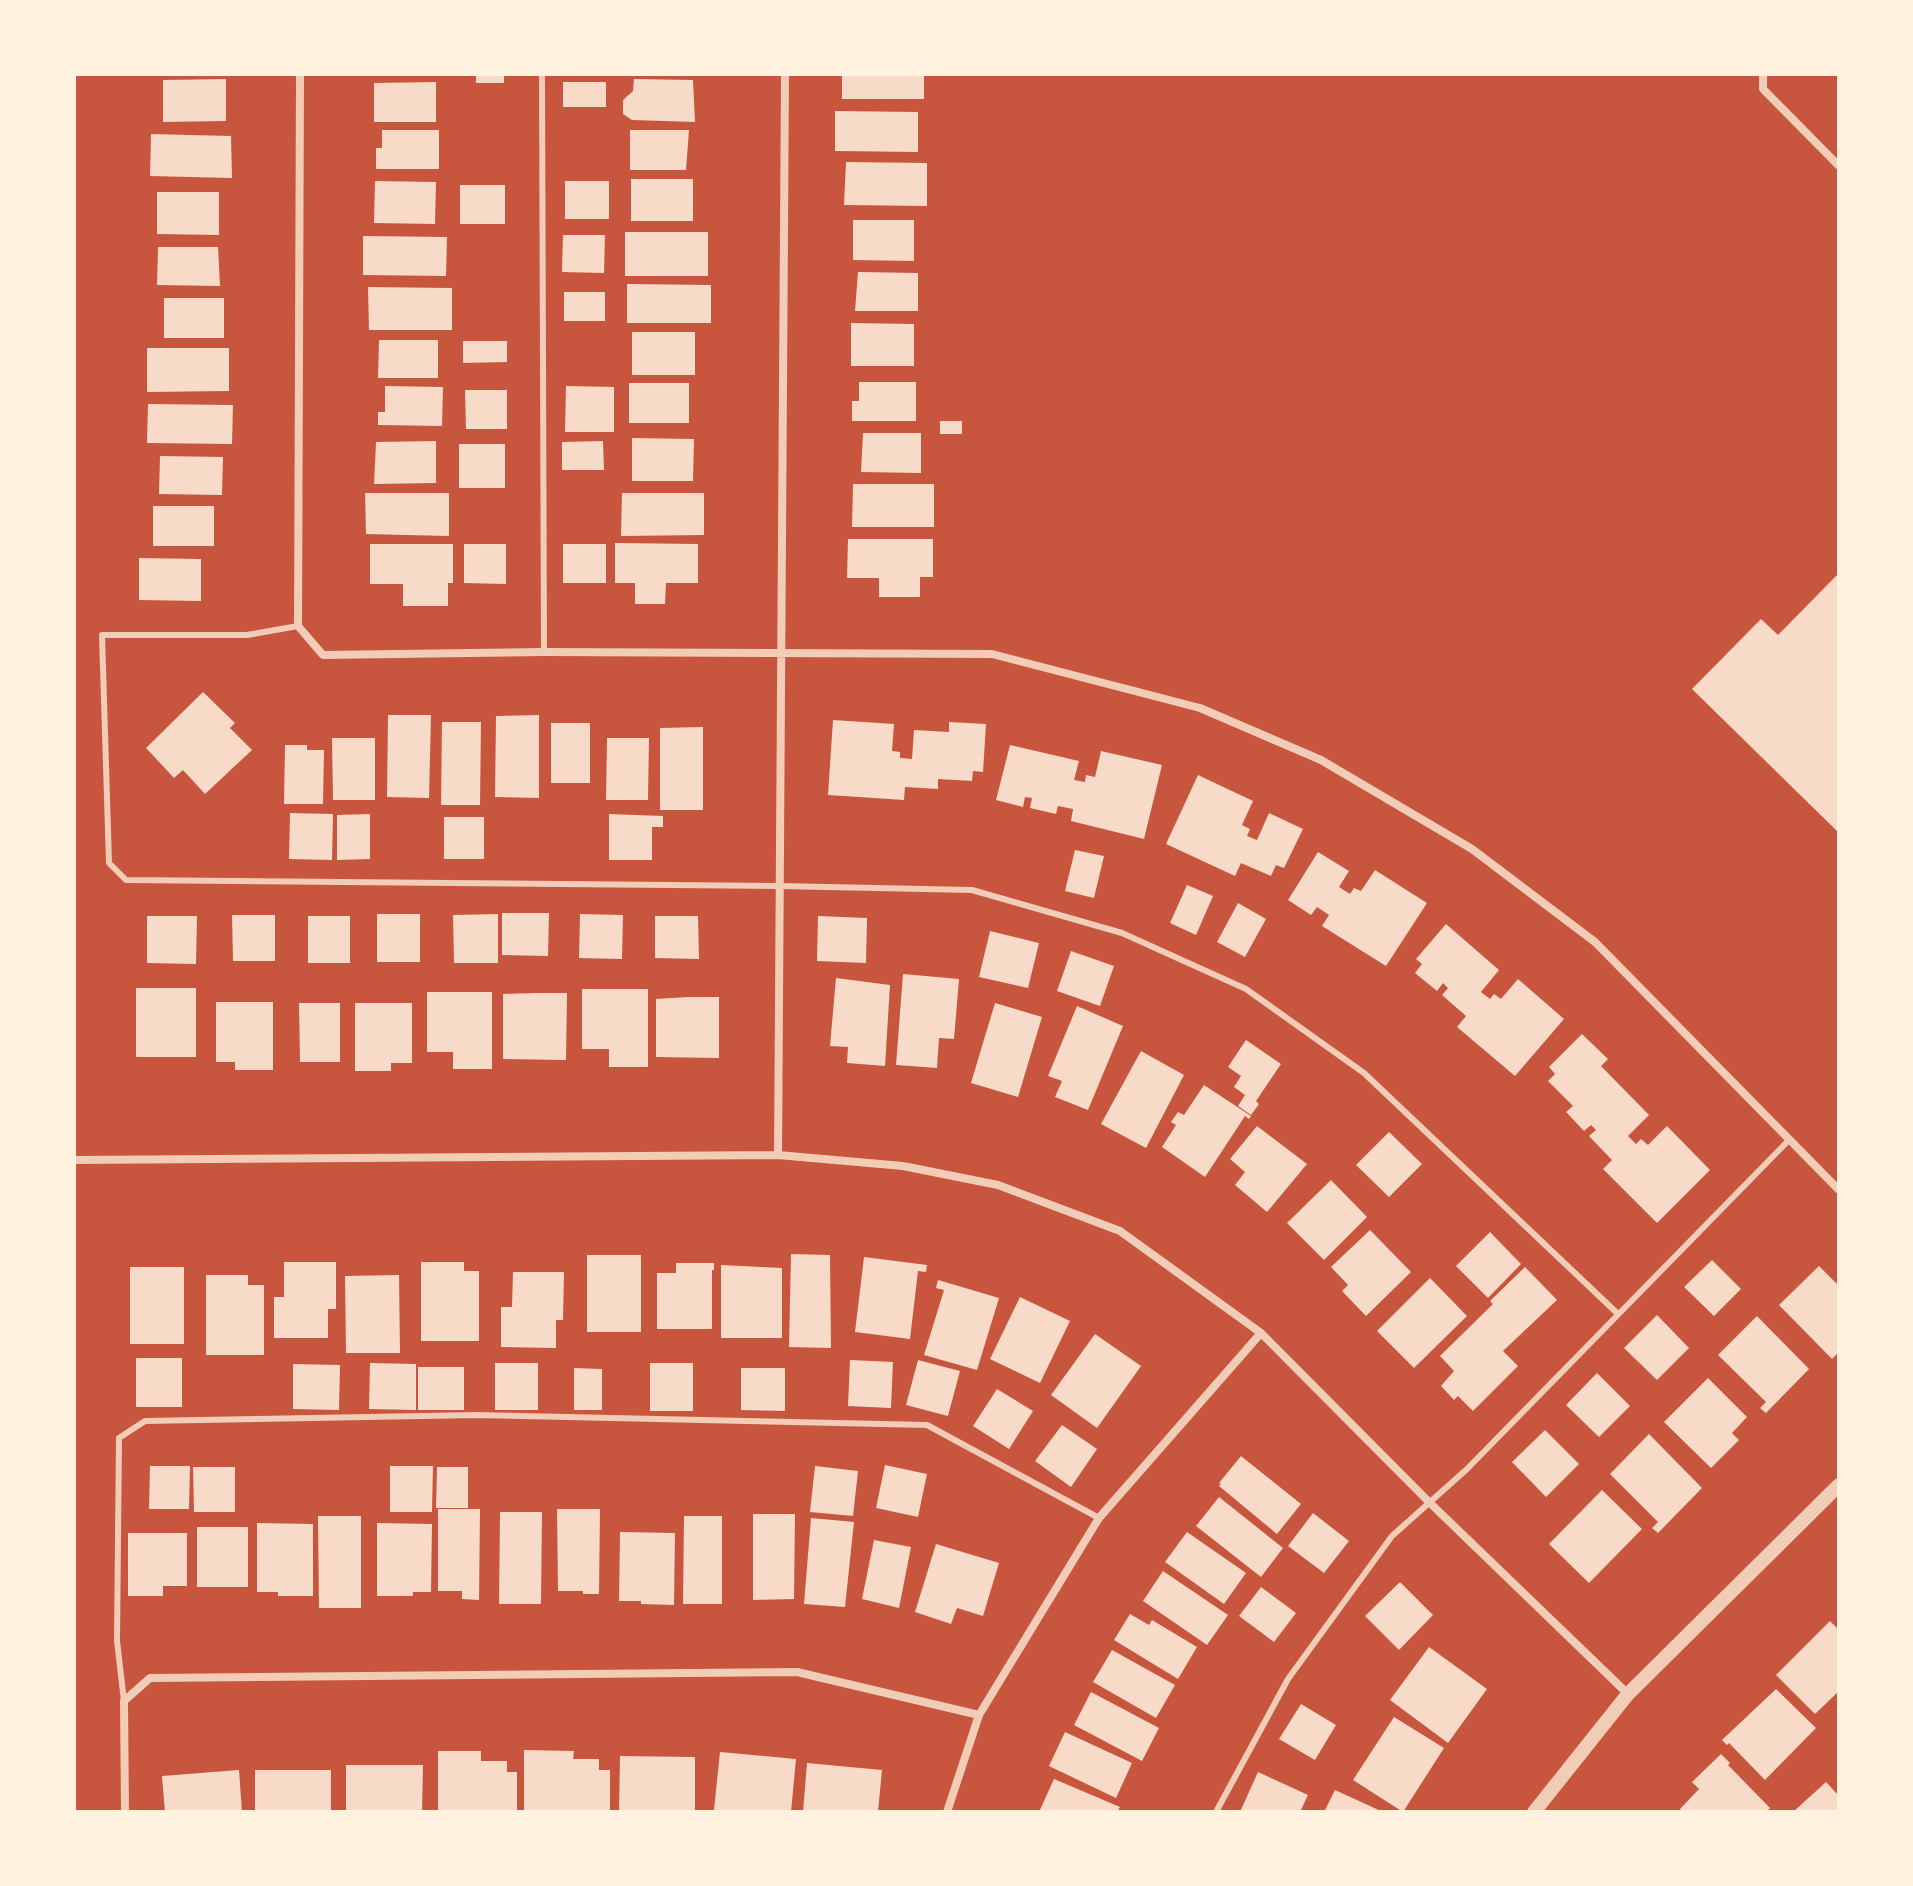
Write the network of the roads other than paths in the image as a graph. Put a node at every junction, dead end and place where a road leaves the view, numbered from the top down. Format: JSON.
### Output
{"nodes":[{"id":1,"x":300,"y":74,"type":"edge"},
{"id":2,"x":542,"y":74,"type":"edge"},
{"id":3,"x":785,"y":74,"type":"edge"},
{"id":4,"x":1763,"y":74,"type":"edge"},
{"id":5,"x":1839,"y":166,"type":"edge"},
{"id":6,"x":298,"y":626,"type":"junction"},
{"id":7,"x":544,"y":652,"type":"junction"},
{"id":8,"x":782,"y":653,"type":"junction"},
{"id":9,"x":778,"y":886,"type":"junction"},
{"id":10,"x":1789,"y":1140,"type":"junction"},
{"id":11,"x":778,"y":1155,"type":"junction"},
{"id":12,"x":74,"y":1160,"type":"edge"},
{"id":13,"x":1839,"y":1190,"type":"edge"},
{"id":14,"x":1617,"y":1313,"type":"junction"},
{"id":15,"x":1261,"y":1333,"type":"junction"},
{"id":16,"x":1839,"y":1485,"type":"edge"},
{"id":17,"x":1429,"y":1502,"type":"junction"},
{"id":18,"x":1099,"y":1518,"type":"junction"},
{"id":19,"x":1628,"y":1694,"type":"junction"},
{"id":20,"x":124,"y":1701,"type":"junction"},
{"id":21,"x":979,"y":1715,"type":"junction"},
{"id":22,"x":125,"y":1812,"type":"edge"},
{"id":23,"x":947,"y":1812,"type":"edge"},
{"id":24,"x":1216,"y":1812,"type":"edge"},
{"id":25,"x":1534,"y":1812,"type":"edge"}],
"edges":[{"from":1,"to":6,"type":"street"},
{"from":2,"to":7,"type":"lane"},
{"from":3,"to":8,"type":"street"},
{"from":4,"to":5,"type":"street"},
{"from":6,"to":7,"type":"street"},
{"from":6,"to":9,"type":"lane"},
{"from":7,"to":8,"type":"street"},
{"from":8,"to":9,"type":"street"},
{"from":8,"to":10,"type":"street"},
{"from":9,"to":11,"type":"street"},
{"from":9,"to":14,"type":"lane"},
{"from":10,"to":13,"type":"street"},
{"from":10,"to":14,"type":"lane"},
{"from":11,"to":12,"type":"street"},
{"from":11,"to":15,"type":"street"},
{"from":14,"to":17,"type":"lane"},
{"from":15,"to":17,"type":"street"},
{"from":15,"to":18,"type":"street"},
{"from":16,"to":19,"type":"street"},
{"from":17,"to":19,"type":"street"},
{"from":17,"to":24,"type":"lane"},
{"from":18,"to":20,"type":"lane"},
{"from":18,"to":21,"type":"street"},
{"from":19,"to":25,"type":"street"},
{"from":20,"to":21,"type":"street"},
{"from":20,"to":22,"type":"street"},
{"from":21,"to":23,"type":"street"}]}
